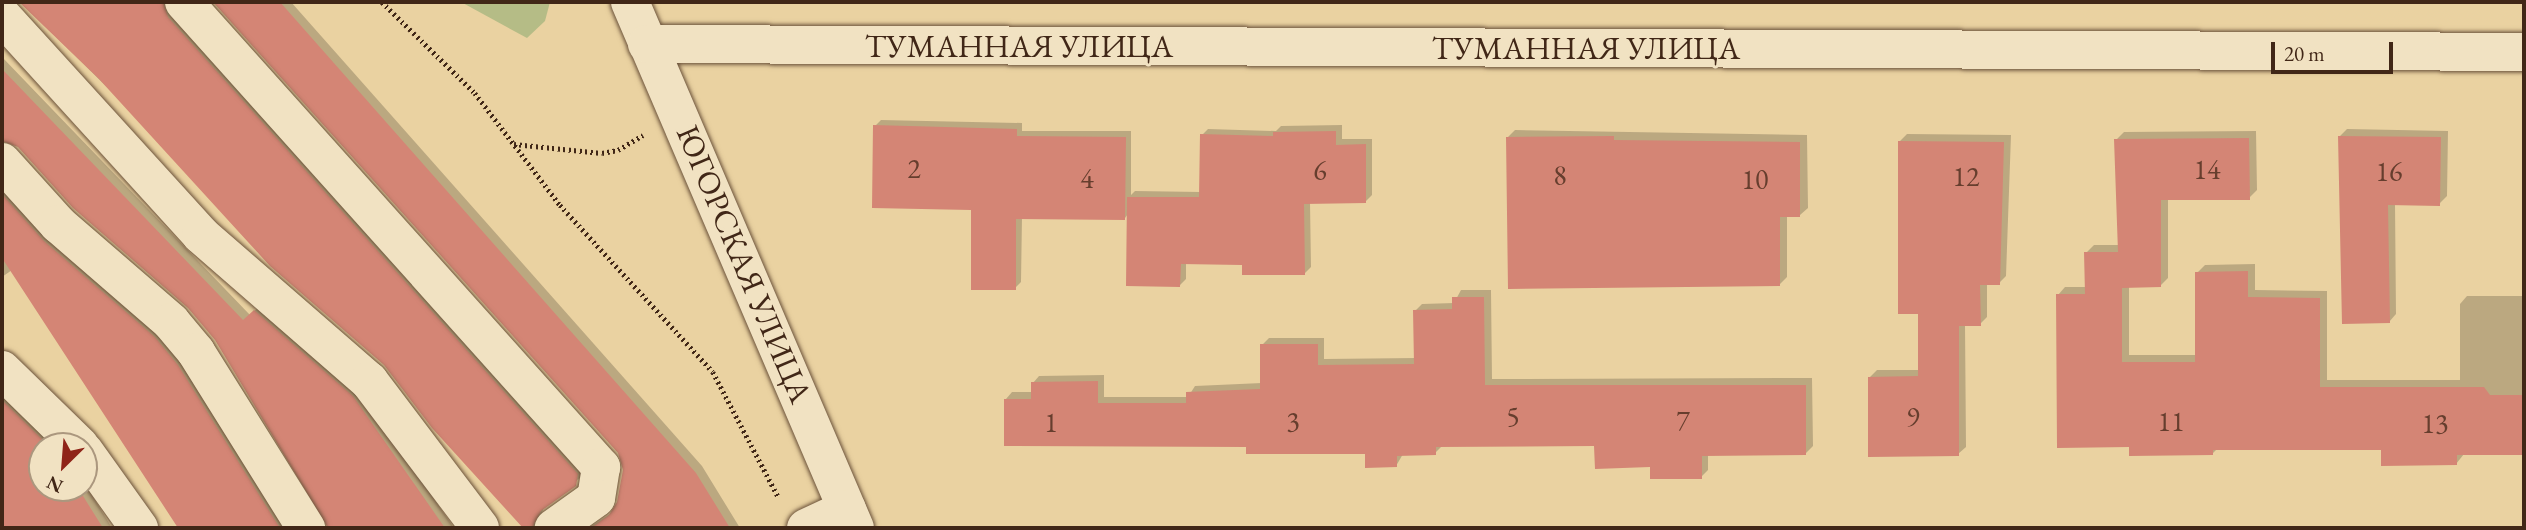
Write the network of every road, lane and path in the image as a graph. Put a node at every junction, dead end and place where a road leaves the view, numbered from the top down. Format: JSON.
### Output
{"nodes":[{"id":1,"x":184,"y":2,"type":"edge"},
{"id":2,"x":382,"y":2,"type":"edge"},
{"id":3,"x":630,"y":2,"type":"edge"},
{"id":4,"x":2,"y":16,"type":"edge"},
{"id":5,"x":647,"y":44,"type":"junction"},
{"id":6,"x":2524,"y":52,"type":"edge"},
{"id":7,"x":671,"y":92,"type":"junction"},
{"id":8,"x":513,"y":144,"type":"junction"},
{"id":9,"x":2,"y":162,"type":"edge"},
{"id":10,"x":2,"y":370,"type":"edge"},
{"id":11,"x":66,"y":432,"type":"edge"},
{"id":12,"x":98,"y":471,"type":"edge"},
{"id":13,"x":794,"y":516,"type":"edge"},
{"id":14,"x":851,"y":519,"type":"edge"},
{"id":15,"x":138,"y":528,"type":"edge"},
{"id":16,"x":306,"y":528,"type":"edge"},
{"id":17,"x":481,"y":528,"type":"edge"},
{"id":18,"x":554,"y":528,"type":"edge"}],
"edges":[{"from":1,"to":18,"type":"street"},
{"from":2,"to":8,"type":"path"},
{"from":3,"to":5,"type":"street","name":"ЮГОРСКАЯ УЛИЦА"},
{"from":4,"to":17,"type":"street"},
{"from":5,"to":6,"type":"street","name":"ТУМАННАЯ УЛИЦА"},
{"from":5,"to":7,"type":"street","name":"ЮГОРСКАЯ УЛИЦА"},
{"from":7,"to":8,"type":"path"},
{"from":7,"to":14,"type":"street","name":"ЮГОРСКАЯ УЛИЦА"},
{"from":8,"to":13,"type":"path"},
{"from":9,"to":16,"type":"street"},
{"from":10,"to":11,"type":"street"},
{"from":12,"to":15,"type":"street"},
{"from":13,"to":14,"type":"street"}]}
